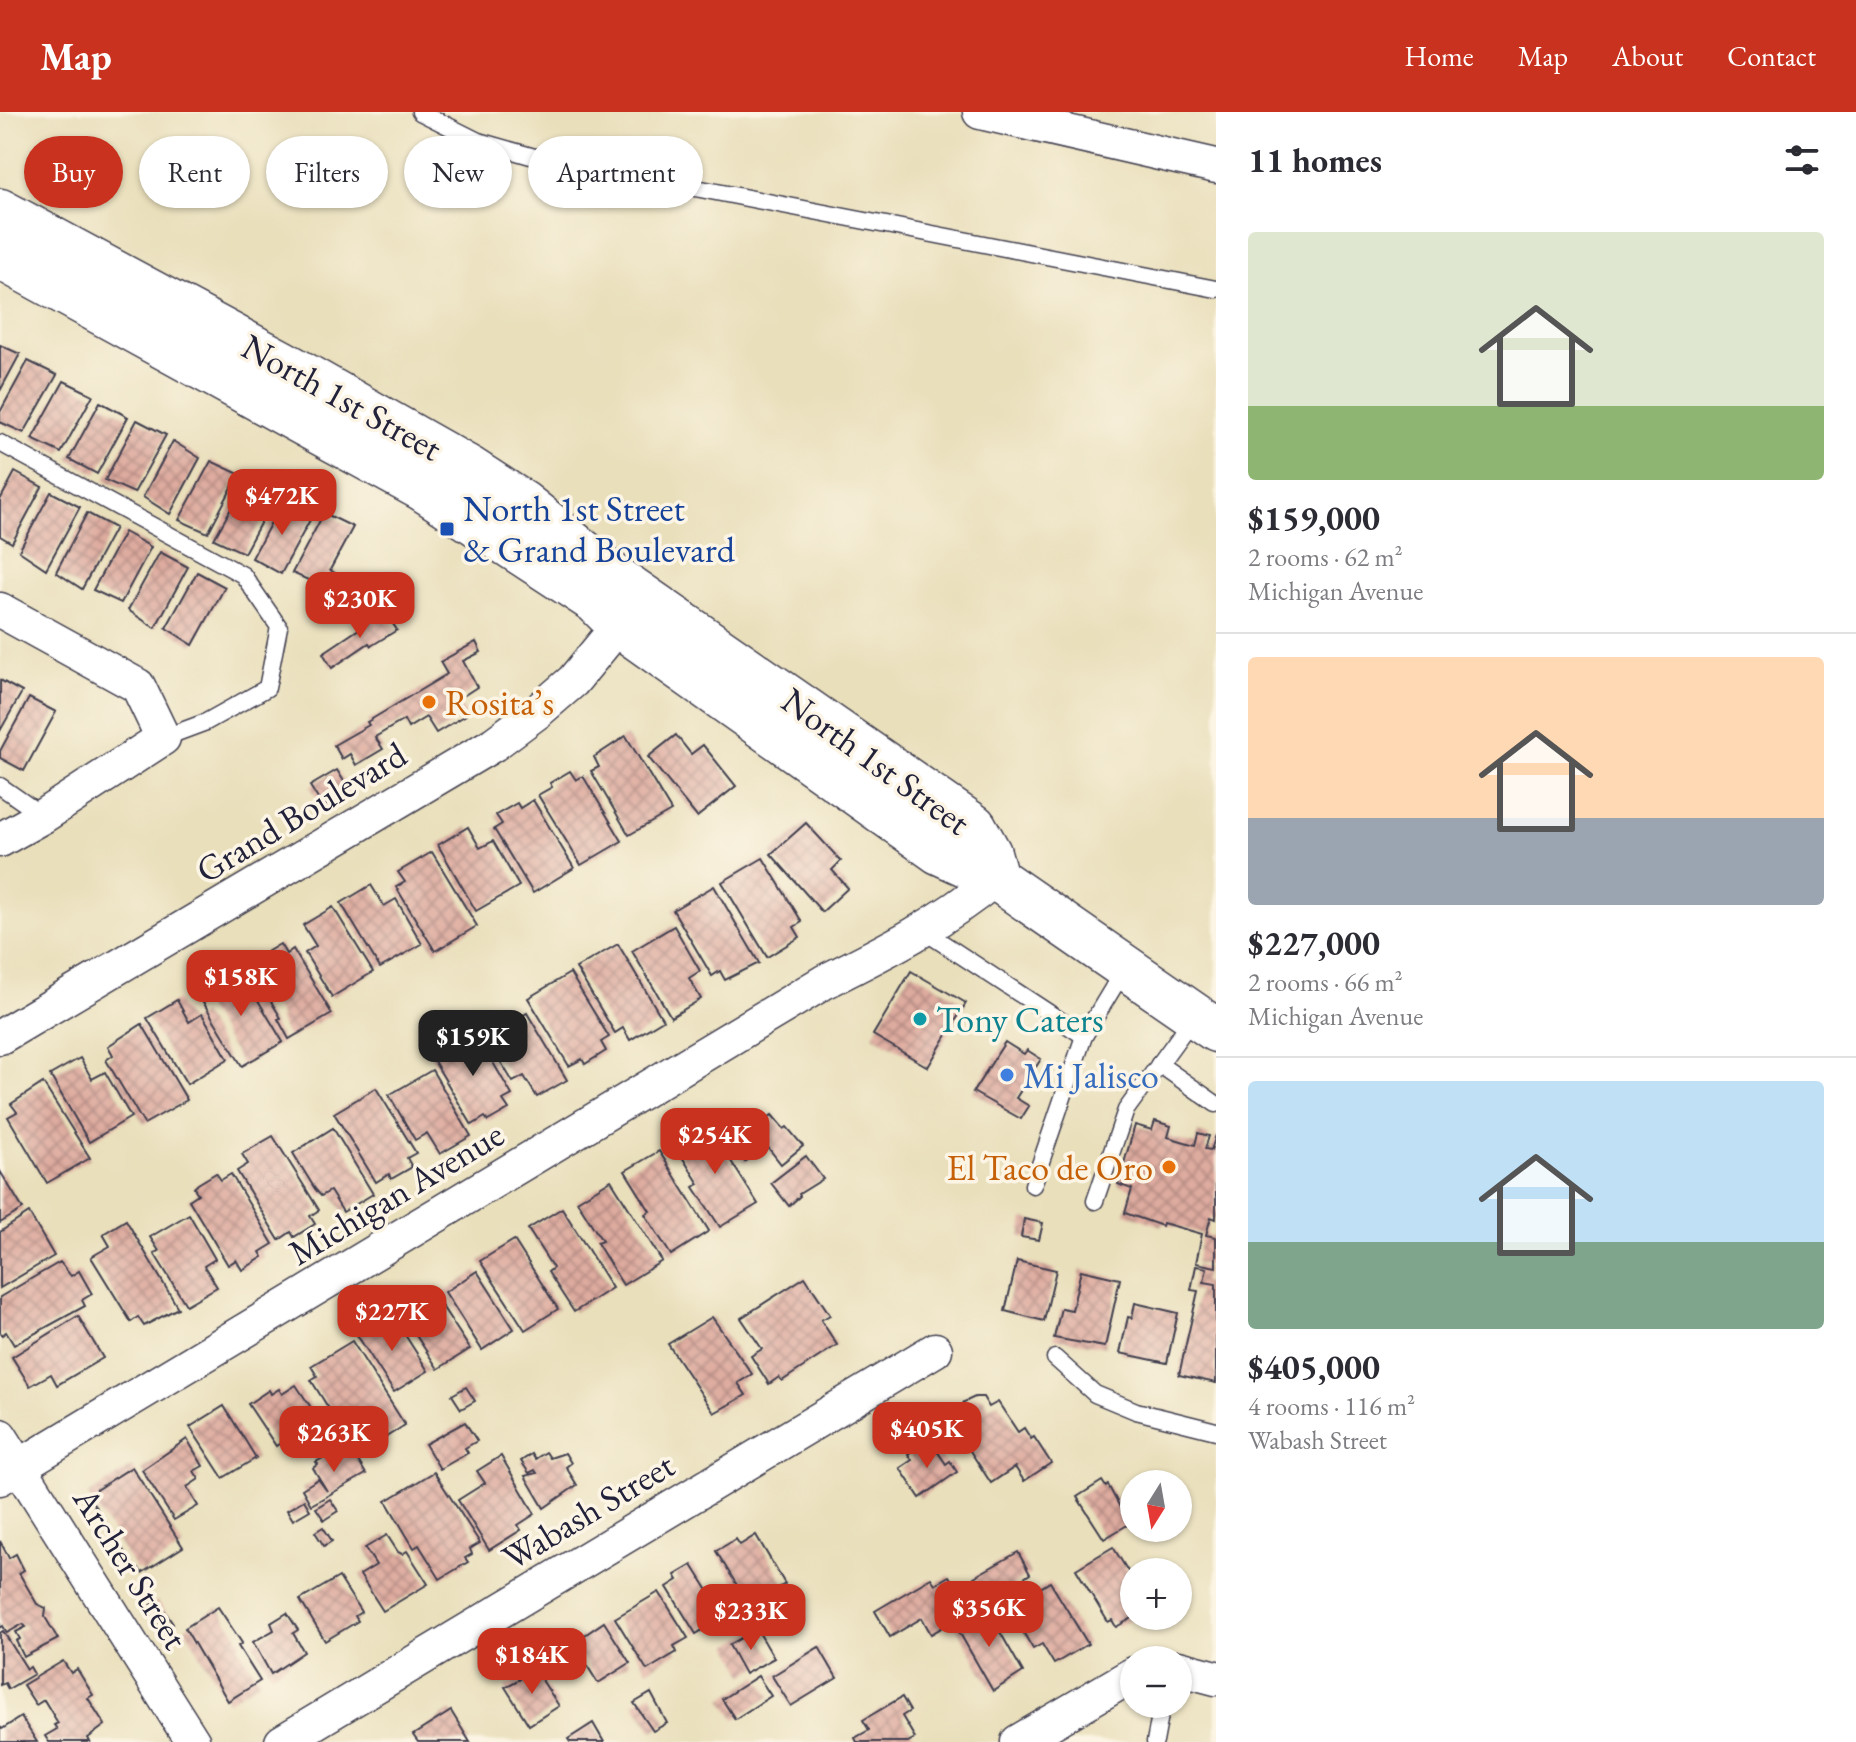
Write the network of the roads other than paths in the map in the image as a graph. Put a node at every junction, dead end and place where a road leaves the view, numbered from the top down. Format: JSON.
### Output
{"nodes":[{"id":1,"x":420,"y":112,"type":"edge"},
{"id":2,"x":980,"y":112,"type":"edge"},
{"id":3,"x":1216,"y":166,"type":"edge"},
{"id":4,"x":0,"y":211,"type":"edge"},
{"id":5,"x":0,"y":257,"type":"edge"},
{"id":6,"x":1216,"y":289,"type":"edge"},
{"id":7,"x":0,"y":443,"type":"edge"},
{"id":8,"x":0,"y":610,"type":"edge"},
{"id":9,"x":619,"y":625,"type":"junction"},
{"id":10,"x":163,"y":738,"type":"junction"},
{"id":11,"x":860,"y":745,"type":"junction"},
{"id":12,"x":0,"y":786,"type":"edge"},
{"id":13,"x":43,"y":816,"type":"junction"},
{"id":14,"x":0,"y":840,"type":"edge"},
{"id":15,"x":996,"y":878,"type":"junction"},
{"id":16,"x":924,"y":931,"type":"junction"},
{"id":17,"x":1125,"y":968,"type":"junction"},
{"id":18,"x":1205,"y":1023,"type":"edge"},
{"id":19,"x":5,"y":1025,"type":"edge"},
{"id":20,"x":1084,"y":1036,"type":"junction"},
{"id":21,"x":1159,"y":1064,"type":"junction"},
{"id":22,"x":1216,"y":1104,"type":"edge"},
{"id":23,"x":1033,"y":1185,"type":"dead end"},
{"id":24,"x":1095,"y":1201,"type":"dead end"},
{"id":25,"x":935,"y":1350,"type":"dead end"},
{"id":26,"x":1055,"y":1358,"type":"dead end"},
{"id":27,"x":1216,"y":1431,"type":"edge"},
{"id":28,"x":0,"y":1436,"type":"edge"},
{"id":29,"x":10,"y":1472,"type":"edge"},
{"id":30,"x":1192,"y":1672,"type":"edge"},
{"id":31,"x":1216,"y":1678,"type":"edge"},
{"id":32,"x":1120,"y":1682,"type":"edge"},
{"id":33,"x":1159,"y":1718,"type":"edge"},
{"id":34,"x":193,"y":1742,"type":"edge"},
{"id":35,"x":282,"y":1742,"type":"edge"},
{"id":36,"x":1018,"y":1742,"type":"edge"},
{"id":37,"x":1155,"y":1742,"type":"edge"}],
"edges":[{"from":1,"to":6,"type":"lane"},
{"from":2,"to":3,"type":"street"},
{"from":4,"to":11,"type":"main road","name":"North 1st Street"},
{"from":5,"to":9,"type":"main road","name":"North 1st Street"},
{"from":7,"to":10,"type":"lane"},
{"from":8,"to":10,"type":"street"},
{"from":9,"to":11,"type":"main road"},
{"from":9,"to":15,"type":"main road","name":"North 1st Street"},
{"from":9,"to":19,"type":"street","name":"Grand Boulevard"},
{"from":10,"to":13,"type":"street"},
{"from":11,"to":15,"type":"main road","name":"North 1st Street"},
{"from":12,"to":13,"type":"lane"},
{"from":13,"to":14,"type":"street"},
{"from":15,"to":16,"type":"street","name":"Michigan Avenue"},
{"from":15,"to":17,"type":"main road","name":"North 1st Street"},
{"from":16,"to":20,"type":"lane"},
{"from":16,"to":29,"type":"street","name":"Michigan Avenue"},
{"from":17,"to":18,"type":"main road","name":"North 1st Street"},
{"from":17,"to":20,"type":"lane"},
{"from":18,"to":21,"type":"lane"},
{"from":20,"to":23,"type":"lane"},
{"from":21,"to":22,"type":"lane"},
{"from":21,"to":24,"type":"lane"},
{"from":25,"to":35,"type":"street","name":"Wabash Street"},
{"from":26,"to":27,"type":"lane"},
{"from":28,"to":29,"type":"street","name":"Archer Street"},
{"from":29,"to":34,"type":"street","name":"Archer Street"},
{"from":30,"to":31,"type":"street"},
{"from":32,"to":36,"type":"street"},
{"from":33,"to":37,"type":"lane"}]}
